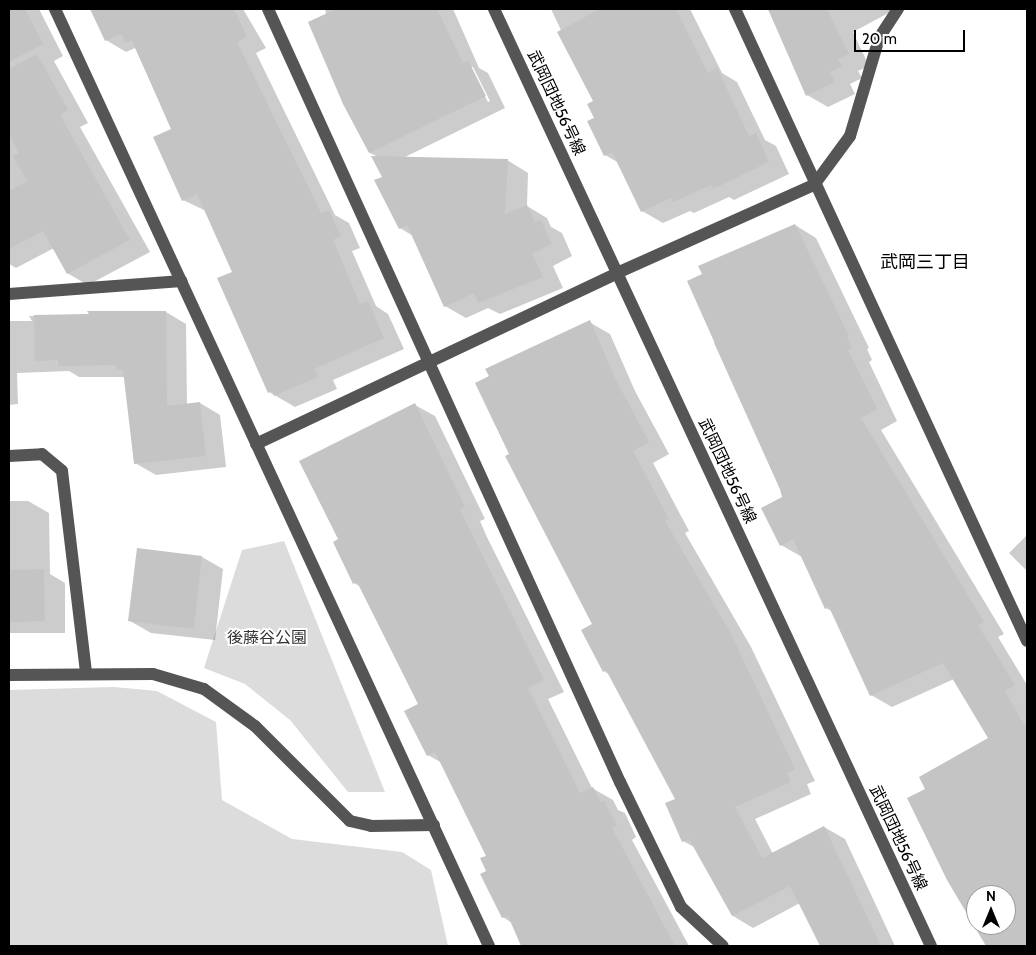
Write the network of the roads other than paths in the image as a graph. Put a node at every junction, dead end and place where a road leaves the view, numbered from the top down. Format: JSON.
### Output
{"nodes":[{"id":1,"x":55,"y":9,"type":"edge"},
{"id":2,"x":268,"y":9,"type":"edge"},
{"id":3,"x":494,"y":9,"type":"edge"},
{"id":4,"x":735,"y":9,"type":"edge"},
{"id":5,"x":898,"y":9,"type":"edge"},
{"id":6,"x":814,"y":184,"type":"junction"},
{"id":7,"x":617,"y":273,"type":"junction"},
{"id":8,"x":182,"y":281,"type":"junction"},
{"id":9,"x":9,"y":294,"type":"edge"},
{"id":10,"x":430,"y":361,"type":"junction"},
{"id":11,"x":256,"y":444,"type":"junction"},
{"id":12,"x":9,"y":456,"type":"edge"},
{"id":13,"x":1027,"y":641,"type":"edge"},
{"id":14,"x":86,"y":673,"type":"junction"},
{"id":15,"x":9,"y":675,"type":"edge"},
{"id":16,"x":434,"y":825,"type":"junction"},
{"id":17,"x":489,"y":946,"type":"edge"},
{"id":18,"x":722,"y":946,"type":"edge"},
{"id":19,"x":930,"y":946,"type":"edge"}],
"edges":[{"from":1,"to":8,"type":"street"},
{"from":2,"to":10,"type":"street"},
{"from":3,"to":7,"type":"street","name":"武岡団地56号線"},
{"from":4,"to":6,"type":"street"},
{"from":5,"to":6,"type":"street"},
{"from":6,"to":7,"type":"street"},
{"from":6,"to":13,"type":"street"},
{"from":7,"to":10,"type":"street"},
{"from":7,"to":19,"type":"street","name":"武岡団地56号線"},
{"from":8,"to":9,"type":"street"},
{"from":8,"to":11,"type":"street"},
{"from":10,"to":11,"type":"street"},
{"from":10,"to":18,"type":"street"},
{"from":11,"to":16,"type":"street"},
{"from":12,"to":14,"type":"street"},
{"from":14,"to":15,"type":"street"},
{"from":14,"to":16,"type":"street"},
{"from":16,"to":17,"type":"street"}]}
